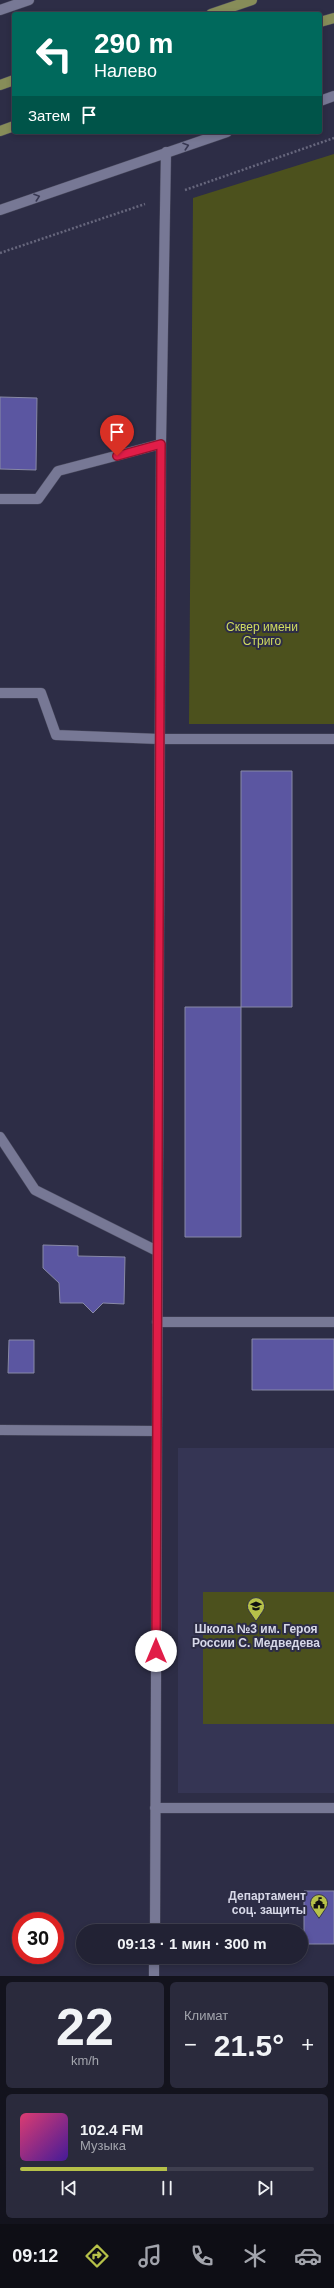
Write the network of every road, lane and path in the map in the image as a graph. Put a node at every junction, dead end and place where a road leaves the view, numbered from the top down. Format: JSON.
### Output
{"nodes":[{"id":1,"x":29,"y":0,"type":"edge"},
{"id":2,"x":252,"y":0,"type":"edge"},
{"id":3,"x":0,"y":10,"type":"edge"},
{"id":4,"x":217,"y":12,"type":"edge"},
{"id":5,"x":334,"y":18,"type":"edge"},
{"id":6,"x":322,"y":21,"type":"edge"},
{"id":7,"x":12,"y":81,"type":"edge"},
{"id":8,"x":0,"y":85,"type":"edge"},
{"id":9,"x":334,"y":96,"type":"edge"},
{"id":10,"x":322,"y":100,"type":"edge"},
{"id":11,"x":12,"y":127,"type":"edge"},
{"id":12,"x":0,"y":131,"type":"edge"},
{"id":13,"x":221,"y":134,"type":"edge"},
{"id":14,"x":166,"y":152,"type":"junction"},
{"id":15,"x":0,"y":210,"type":"edge"},
{"id":16,"x":161,"y":444,"type":"junction"},
{"id":17,"x":0,"y":499,"type":"edge"},
{"id":18,"x":0,"y":693,"type":"edge"},
{"id":19,"x":159,"y":739,"type":"junction"},
{"id":20,"x":334,"y":740,"type":"edge"},
{"id":21,"x":0,"y":1137,"type":"edge"},
{"id":22,"x":157,"y":1251,"type":"junction"},
{"id":23,"x":157,"y":1322,"type":"junction"},
{"id":24,"x":334,"y":1322,"type":"edge"},
{"id":25,"x":0,"y":1430,"type":"edge"},
{"id":26,"x":157,"y":1431,"type":"junction"},
{"id":27,"x":155,"y":1808,"type":"junction"},
{"id":28,"x":334,"y":1808,"type":"edge"},
{"id":29,"x":154,"y":1924,"type":"edge"},
{"id":30,"x":154,"y":1964,"type":"edge"},
{"id":31,"x":154,"y":1976,"type":"edge"}],
"edges":[{"from":1,"to":3,"type":"street"},
{"from":2,"to":4,"type":"main road"},
{"from":5,"to":6,"type":"main road"},
{"from":7,"to":8,"type":"main road"},
{"from":9,"to":10,"type":"street"},
{"from":11,"to":12,"type":"main road"},
{"from":14,"to":13,"type":"street","one_way":true},
{"from":15,"to":14,"type":"street","one_way":true},
{"from":14,"to":16,"type":"street"},
{"from":16,"to":17,"type":"street"},
{"from":16,"to":19,"type":"street"},
{"from":18,"to":19,"type":"street"},
{"from":19,"to":20,"type":"street"},
{"from":19,"to":22,"type":"street"},
{"from":21,"to":22,"type":"street"},
{"from":22,"to":23,"type":"street"},
{"from":23,"to":24,"type":"street"},
{"from":23,"to":26,"type":"street"},
{"from":25,"to":26,"type":"street"},
{"from":26,"to":27,"type":"street"},
{"from":27,"to":28,"type":"street"},
{"from":27,"to":29,"type":"street"},
{"from":30,"to":31,"type":"street"}]}
